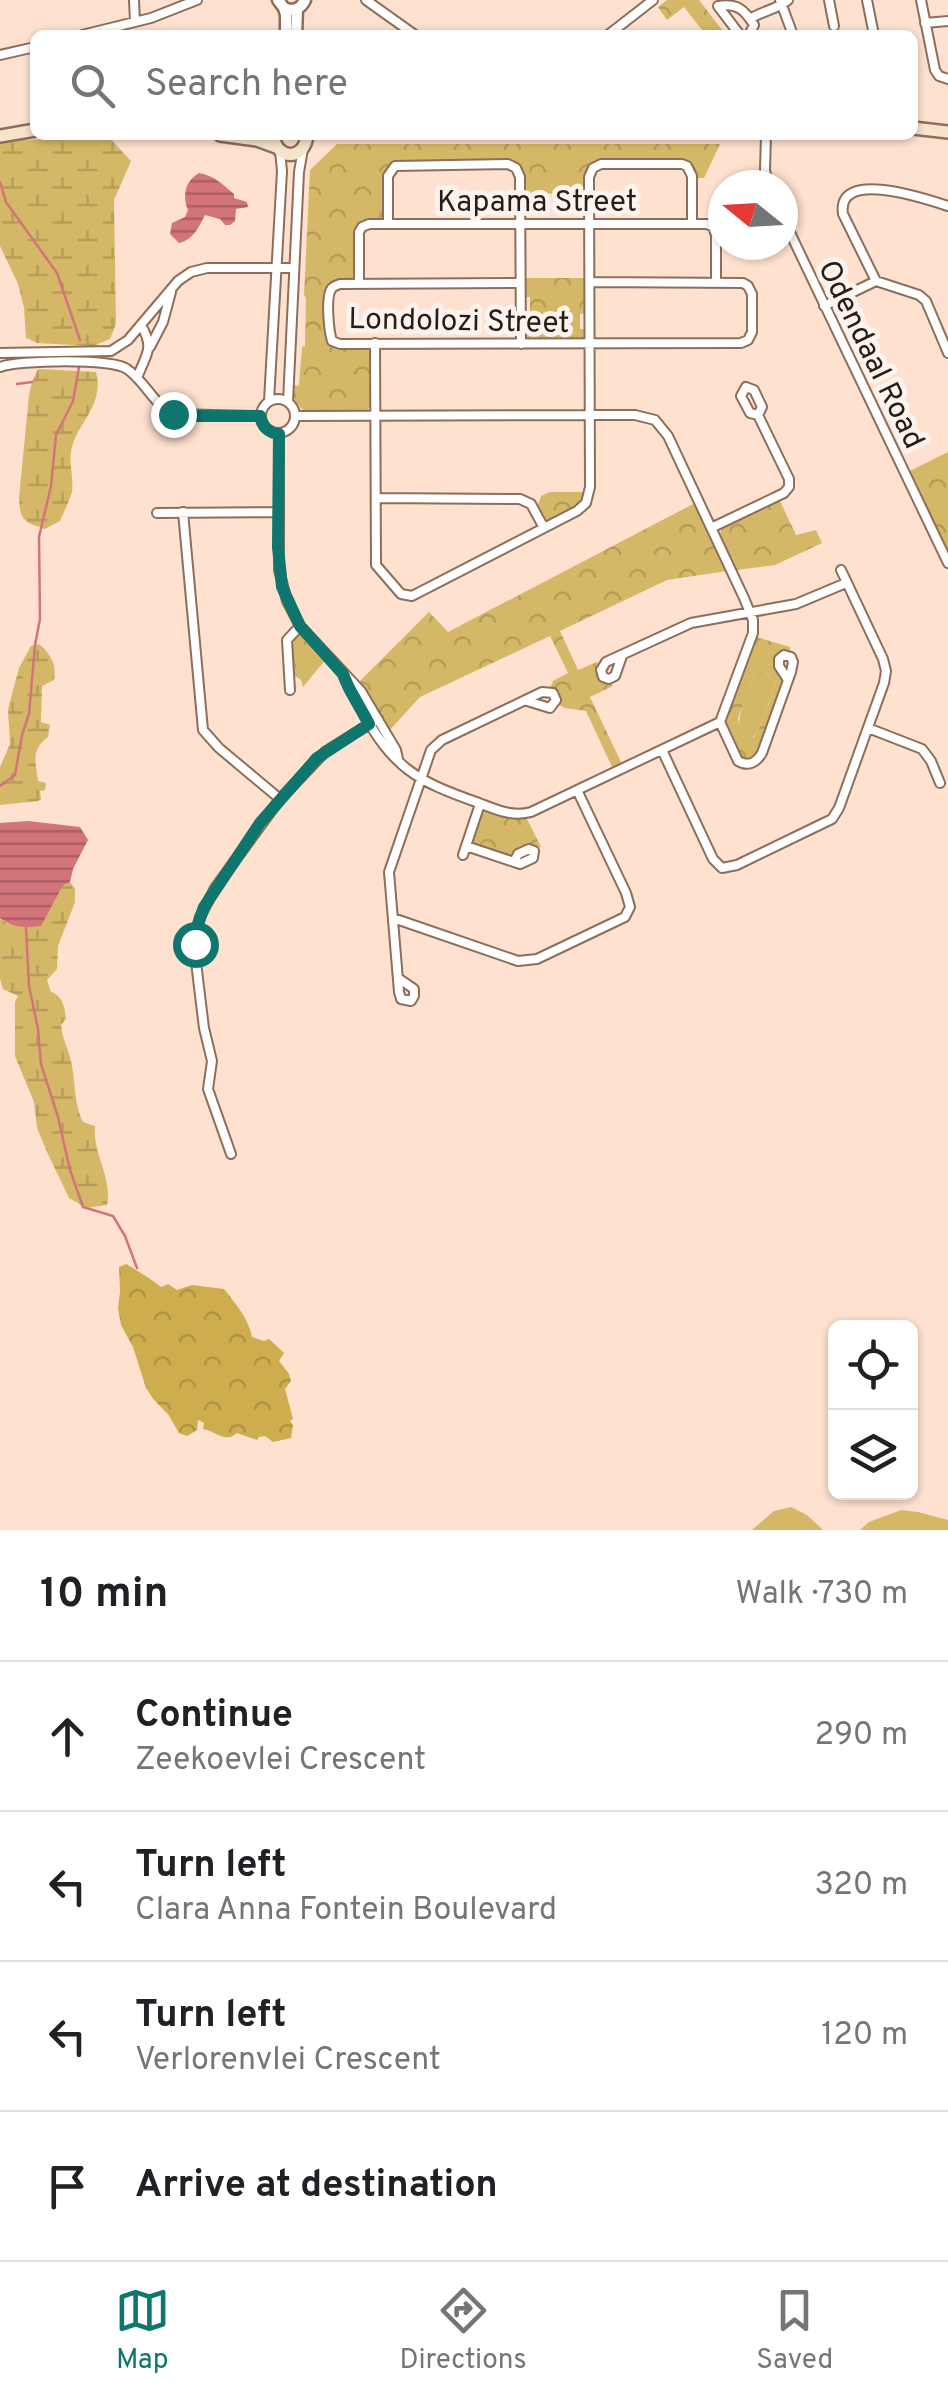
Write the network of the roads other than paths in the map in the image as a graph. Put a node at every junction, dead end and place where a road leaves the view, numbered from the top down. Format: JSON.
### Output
{"nodes":[{"id":1,"x":134,"y":0,"type":"edge"},
{"id":2,"x":197,"y":0,"type":"edge"},
{"id":3,"x":366,"y":0,"type":"edge"},
{"id":4,"x":653,"y":0,"type":"edge"},
{"id":5,"x":829,"y":0,"type":"edge"},
{"id":6,"x":867,"y":0,"type":"edge"},
{"id":7,"x":920,"y":0,"type":"edge"},
{"id":8,"x":782,"y":1,"type":"edge"},
{"id":9,"x":278,"y":3,"type":"edge"},
{"id":10,"x":304,"y":3,"type":"edge"},
{"id":11,"x":714,"y":3,"type":"edge"},
{"id":12,"x":748,"y":17,"type":"junction"},
{"id":13,"x":948,"y":21,"type":"edge"},
{"id":14,"x":134,"y":22,"type":"junction"},
{"id":15,"x":925,"y":23,"type":"junction"},
{"id":16,"x":834,"y":26,"type":"dead end"},
{"id":17,"x":102,"y":30,"type":"edge"},
{"id":18,"x":286,"y":30,"type":"edge"},
{"id":19,"x":297,"y":30,"type":"edge"},
{"id":20,"x":409,"y":30,"type":"edge"},
{"id":21,"x":614,"y":30,"type":"edge"},
{"id":22,"x":736,"y":30,"type":"edge"},
{"id":23,"x":752,"y":30,"type":"edge"},
{"id":24,"x":791,"y":30,"type":"edge"},
{"id":25,"x":873,"y":30,"type":"edge"},
{"id":26,"x":30,"y":48,"type":"edge"},
{"id":27,"x":0,"y":55,"type":"edge"},
{"id":28,"x":948,"y":79,"type":"edge"},
{"id":29,"x":948,"y":124,"type":"edge"},
{"id":30,"x":918,"y":125,"type":"edge"},
{"id":31,"x":918,"y":126,"type":"edge"},
{"id":32,"x":30,"y":131,"type":"edge"},
{"id":33,"x":948,"y":132,"type":"edge"},
{"id":34,"x":0,"y":136,"type":"edge"},
{"id":35,"x":766,"y":140,"type":"edge"},
{"id":36,"x":305,"y":143,"type":"edge"},
{"id":37,"x":276,"y":144,"type":"edge"},
{"id":38,"x":764,"y":170,"type":"edge"},
{"id":39,"x":948,"y":206,"type":"edge"},
{"id":40,"x":388,"y":224,"type":"junction"},
{"id":41,"x":520,"y":224,"type":"junction"},
{"id":42,"x":590,"y":224,"type":"junction"},
{"id":43,"x":692,"y":224,"type":"junction"},
{"id":44,"x":798,"y":250,"type":"edge"},
{"id":45,"x":277,"y":268,"type":"junction"},
{"id":46,"x":294,"y":268,"type":"junction"},
{"id":47,"x":876,"y":281,"type":"junction"},
{"id":48,"x":591,"y":282,"type":"junction"},
{"id":49,"x":716,"y":283,"type":"junction"},
{"id":50,"x":359,"y":284,"type":"junction"},
{"id":51,"x":520,"y":284,"type":"junction"},
{"id":52,"x":170,"y":290,"type":"junction"},
{"id":53,"x":824,"y":306,"type":"junction"},
{"id":54,"x":141,"y":324,"type":"junction"},
{"id":55,"x":375,"y":344,"type":"junction"},
{"id":56,"x":520,"y":344,"type":"junction"},
{"id":57,"x":590,"y":344,"type":"junction"},
{"id":58,"x":150,"y":348,"type":"junction"},
{"id":59,"x":0,"y":353,"type":"edge"},
{"id":60,"x":948,"y":353,"type":"edge"},
{"id":61,"x":0,"y":367,"type":"edge"},
{"id":62,"x":136,"y":378,"type":"junction"},
{"id":63,"x":269,"y":401,"type":"junction"},
{"id":64,"x":288,"y":402,"type":"junction"},
{"id":65,"x":590,"y":415,"type":"junction"},
{"id":66,"x":758,"y":415,"type":"dead end"},
{"id":67,"x":260,"y":416,"type":"junction"},
{"id":68,"x":295,"y":416,"type":"junction"},
{"id":69,"x":376,"y":416,"type":"junction"},
{"id":70,"x":279,"y":434,"type":"junction"},
{"id":71,"x":376,"y":498,"type":"junction"},
{"id":72,"x":157,"y":512,"type":"dead end"},
{"id":73,"x":183,"y":512,"type":"junction"},
{"id":74,"x":278,"y":512,"type":"junction"},
{"id":75,"x":544,"y":528,"type":"junction"},
{"id":76,"x":711,"y":528,"type":"junction"},
{"id":77,"x":948,"y":563,"type":"edge"},
{"id":78,"x":841,"y":570,"type":"dead end"},
{"id":79,"x":846,"y":583,"type":"junction"},
{"id":80,"x":751,"y":613,"type":"junction"},
{"id":81,"x":300,"y":626,"type":"junction"},
{"id":82,"x":622,"y":656,"type":"dead end"},
{"id":83,"x":788,"y":680,"type":"dead end"},
{"id":84,"x":290,"y":690,"type":"dead end"},
{"id":85,"x":528,"y":701,"type":"dead end"},
{"id":86,"x":373,"y":722,"type":"junction"},
{"id":87,"x":720,"y":722,"type":"junction"},
{"id":88,"x":868,"y":728,"type":"junction"},
{"id":89,"x":662,"y":750,"type":"junction"},
{"id":90,"x":421,"y":780,"type":"junction"},
{"id":91,"x":940,"y":784,"type":"dead end"},
{"id":92,"x":577,"y":790,"type":"junction"},
{"id":93,"x":280,"y":799,"type":"junction"},
{"id":94,"x":480,"y":804,"type":"junction"},
{"id":95,"x":514,"y":862,"type":"dead end"},
{"id":96,"x":393,"y":918,"type":"junction"},
{"id":97,"x":398,"y":978,"type":"dead end"},
{"id":98,"x":231,"y":1154,"type":"dead end"}],
"edges":[{"from":1,"to":14,"type":"street"},
{"from":2,"to":14,"type":"street"},
{"from":3,"to":20,"type":"street"},
{"from":4,"to":21,"type":"street"},
{"from":5,"to":16,"type":"street"},
{"from":6,"to":25,"type":"street"},
{"from":7,"to":15,"type":"street"},
{"from":8,"to":12,"type":"street"},
{"from":8,"to":24,"type":"street"},
{"from":9,"to":10,"type":"street"},
{"from":9,"to":18,"type":"street"},
{"from":10,"to":19,"type":"street"},
{"from":11,"to":12,"type":"street"},
{"from":11,"to":22,"type":"street"},
{"from":12,"to":23,"type":"street"},
{"from":13,"to":15,"type":"street"},
{"from":14,"to":17,"type":"street"},
{"from":15,"to":28,"type":"street"},
{"from":26,"to":27,"type":"street"},
{"from":29,"to":30,"type":"main road"},
{"from":31,"to":33,"type":"main road"},
{"from":32,"to":34,"type":"main road"},
{"from":35,"to":38,"type":"street"},
{"from":36,"to":37,"type":"main road"},
{"from":36,"to":46,"type":"street"},
{"from":37,"to":45,"type":"street"},
{"from":39,"to":47,"type":"street"},
{"from":40,"to":41,"type":"street","name":"Kapama Street"},
{"from":40,"to":41,"type":"street"},
{"from":40,"to":50,"type":"street"},
{"from":41,"to":42,"type":"street","name":"Kapama Street"},
{"from":41,"to":51,"type":"street"},
{"from":42,"to":43,"type":"street","name":"Kapama Street"},
{"from":42,"to":43,"type":"street"},
{"from":42,"to":48,"type":"street"},
{"from":43,"to":49,"type":"street"},
{"from":44,"to":53,"type":"street","name":"Odendaal Road"},
{"from":45,"to":46,"type":"street"},
{"from":45,"to":52,"type":"street"},
{"from":45,"to":63,"type":"street"},
{"from":46,"to":64,"type":"street"},
{"from":47,"to":53,"type":"street"},
{"from":47,"to":60,"type":"street"},
{"from":48,"to":49,"type":"street"},
{"from":48,"to":57,"type":"street"},
{"from":49,"to":57,"type":"street","name":"Londolozi Street"},
{"from":50,"to":51,"type":"street","name":"Londolozi Street"},
{"from":50,"to":55,"type":"street","name":"Londolozi Street"},
{"from":51,"to":56,"type":"street"},
{"from":52,"to":54,"type":"street"},
{"from":52,"to":58,"type":"street"},
{"from":53,"to":77,"type":"street","name":"Odendaal Road"},
{"from":54,"to":58,"type":"street"},
{"from":54,"to":59,"type":"street"},
{"from":55,"to":56,"type":"street","name":"Londolozi Street"},
{"from":55,"to":69,"type":"street"},
{"from":56,"to":57,"type":"street","name":"Londolozi Street"},
{"from":57,"to":65,"type":"street"},
{"from":58,"to":62,"type":"street"},
{"from":61,"to":62,"type":"street"},
{"from":62,"to":67,"type":"street"},
{"from":63,"to":64,"type":"street"},
{"from":63,"to":67,"type":"street"},
{"from":64,"to":68,"type":"street"},
{"from":65,"to":69,"type":"street"},
{"from":65,"to":75,"type":"street"},
{"from":65,"to":76,"type":"street"},
{"from":66,"to":76,"type":"street"},
{"from":67,"to":70,"type":"street"},
{"from":68,"to":69,"type":"street"},
{"from":68,"to":70,"type":"street"},
{"from":69,"to":71,"type":"street"},
{"from":70,"to":74,"type":"street"},
{"from":71,"to":75,"type":"street"},
{"from":71,"to":75,"type":"street"},
{"from":72,"to":73,"type":"street"},
{"from":73,"to":74,"type":"street"},
{"from":73,"to":93,"type":"street"},
{"from":74,"to":81,"type":"street"},
{"from":76,"to":80,"type":"street"},
{"from":78,"to":79,"type":"street"},
{"from":79,"to":80,"type":"street"},
{"from":79,"to":88,"type":"street"},
{"from":80,"to":82,"type":"street"},
{"from":80,"to":87,"type":"street"},
{"from":81,"to":84,"type":"street"},
{"from":81,"to":86,"type":"street"},
{"from":83,"to":87,"type":"street"},
{"from":85,"to":90,"type":"street"},
{"from":86,"to":90,"type":"street"},
{"from":86,"to":93,"type":"street"},
{"from":87,"to":89,"type":"street"},
{"from":88,"to":89,"type":"street"},
{"from":88,"to":91,"type":"street"},
{"from":89,"to":92,"type":"street"},
{"from":90,"to":94,"type":"street"},
{"from":90,"to":96,"type":"street"},
{"from":92,"to":94,"type":"street"},
{"from":92,"to":96,"type":"street"},
{"from":93,"to":98,"type":"street"},
{"from":94,"to":95,"type":"street"},
{"from":96,"to":97,"type":"street"}]}
